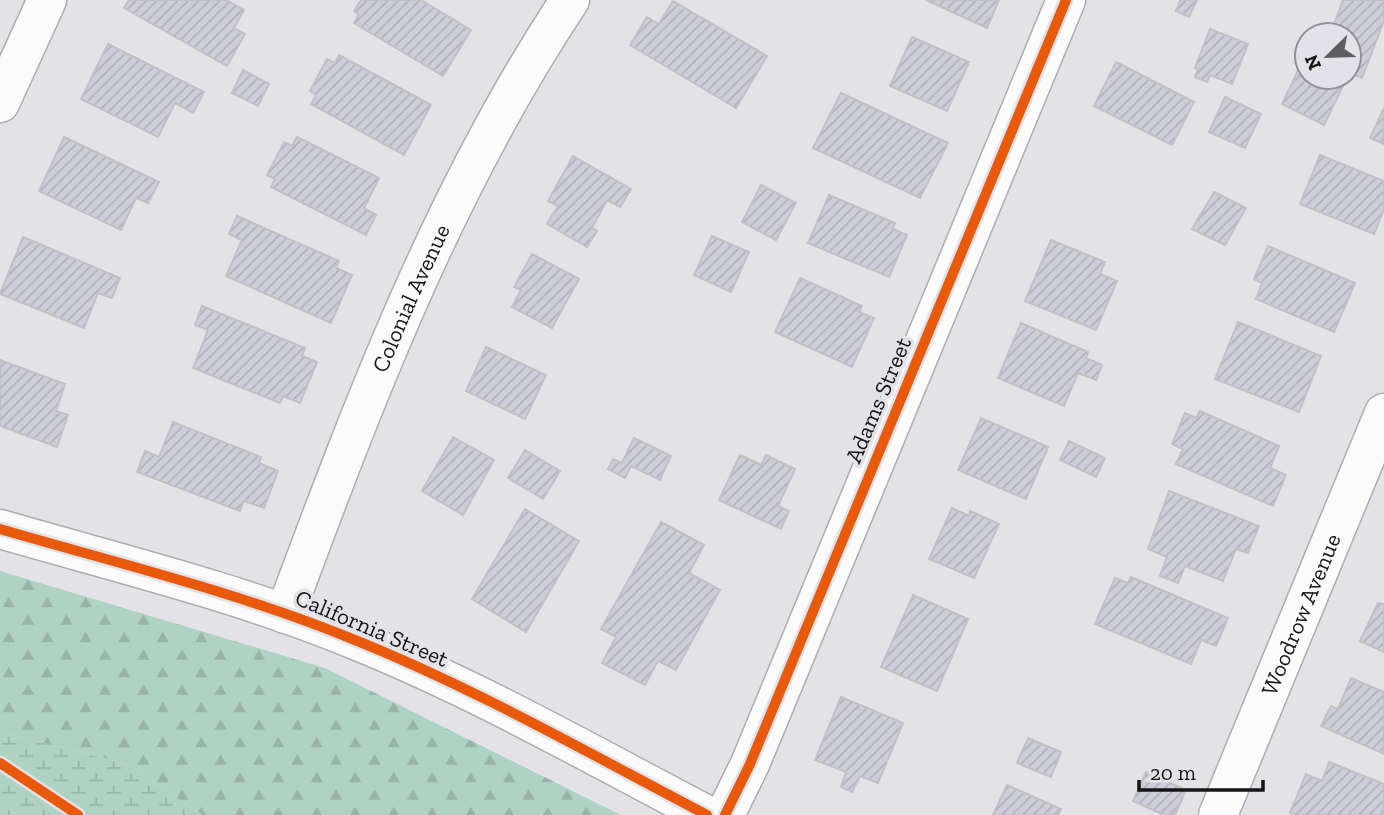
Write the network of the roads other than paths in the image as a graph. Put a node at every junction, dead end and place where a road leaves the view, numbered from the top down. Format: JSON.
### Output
{"nodes":[{"id":1,"x":47,"y":0,"type":"edge"},
{"id":2,"x":570,"y":0,"type":"edge"},
{"id":3,"x":1066,"y":0,"type":"edge"},
{"id":4,"x":0,"y":103,"type":"edge"},
{"id":5,"x":1384,"y":414,"type":"edge"},
{"id":6,"x":0,"y":529,"type":"edge"},
{"id":7,"x":285,"y":614,"type":"junction"},
{"id":8,"x":707,"y":815,"type":"edge"},
{"id":9,"x":725,"y":815,"type":"edge"},
{"id":10,"x":1218,"y":815,"type":"edge"}],
"edges":[{"from":1,"to":4,"type":"street"},
{"from":2,"to":7,"type":"street","name":"Colonial Avenue"},
{"from":3,"to":9,"type":"street","name":"Adams Street"},
{"from":5,"to":10,"type":"street","name":"Woodrow Avenue"},
{"from":6,"to":7,"type":"street","name":"California Street"},
{"from":7,"to":8,"type":"street","name":"California Street"}]}
